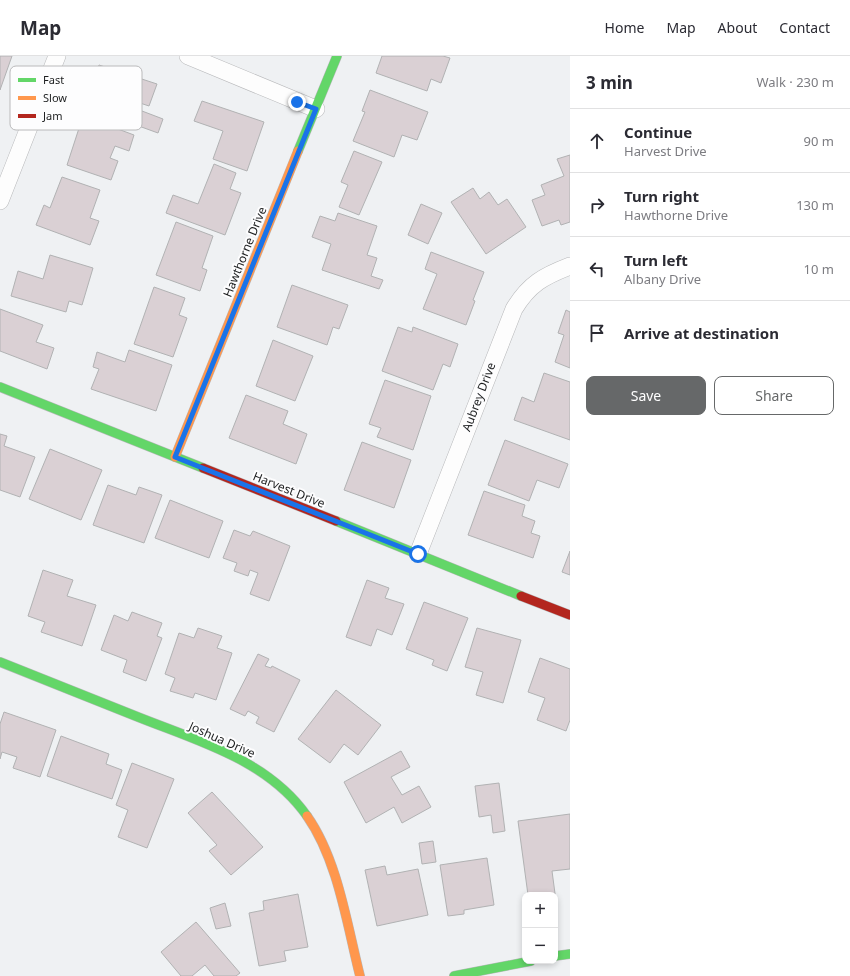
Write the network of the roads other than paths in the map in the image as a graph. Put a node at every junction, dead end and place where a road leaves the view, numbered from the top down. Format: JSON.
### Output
{"nodes":[{"id":1,"x":57,"y":56,"type":"edge"},
{"id":2,"x":188,"y":56,"type":"edge"},
{"id":3,"x":337,"y":56,"type":"edge"},
{"id":4,"x":53,"y":66,"type":"edge"},
{"id":5,"x":316,"y":109,"type":"junction"},
{"id":6,"x":28,"y":130,"type":"edge"},
{"id":7,"x":0,"y":201,"type":"edge"},
{"id":8,"x":570,"y":266,"type":"edge"},
{"id":9,"x":0,"y":388,"type":"edge"},
{"id":10,"x":175,"y":457,"type":"junction"},
{"id":11,"x":418,"y":554,"type":"junction"},
{"id":12,"x":570,"y":615,"type":"edge"},
{"id":13,"x":0,"y":662,"type":"edge"},
{"id":14,"x":570,"y":954,"type":"edge"},
{"id":15,"x":558,"y":956,"type":"edge"},
{"id":16,"x":522,"y":963,"type":"edge"},
{"id":17,"x":360,"y":976,"type":"edge"},
{"id":18,"x":454,"y":976,"type":"edge"}],
"edges":[{"from":1,"to":4,"type":"street"},
{"from":2,"to":5,"type":"street"},
{"from":3,"to":5,"type":"street","name":"Hawthorne Drive"},
{"from":5,"to":10,"type":"street","name":"Hawthorne Drive"},
{"from":6,"to":7,"type":"street"},
{"from":8,"to":11,"type":"street","name":"Aubrey Drive"},
{"from":9,"to":10,"type":"street","name":"Harvest Drive"},
{"from":10,"to":11,"type":"street","name":"Harvest Drive"},
{"from":11,"to":12,"type":"street","name":"Harvest Drive"},
{"from":13,"to":17,"type":"street","name":"Joshua Drive"},
{"from":14,"to":15,"type":"street"},
{"from":16,"to":18,"type":"street"}]}
